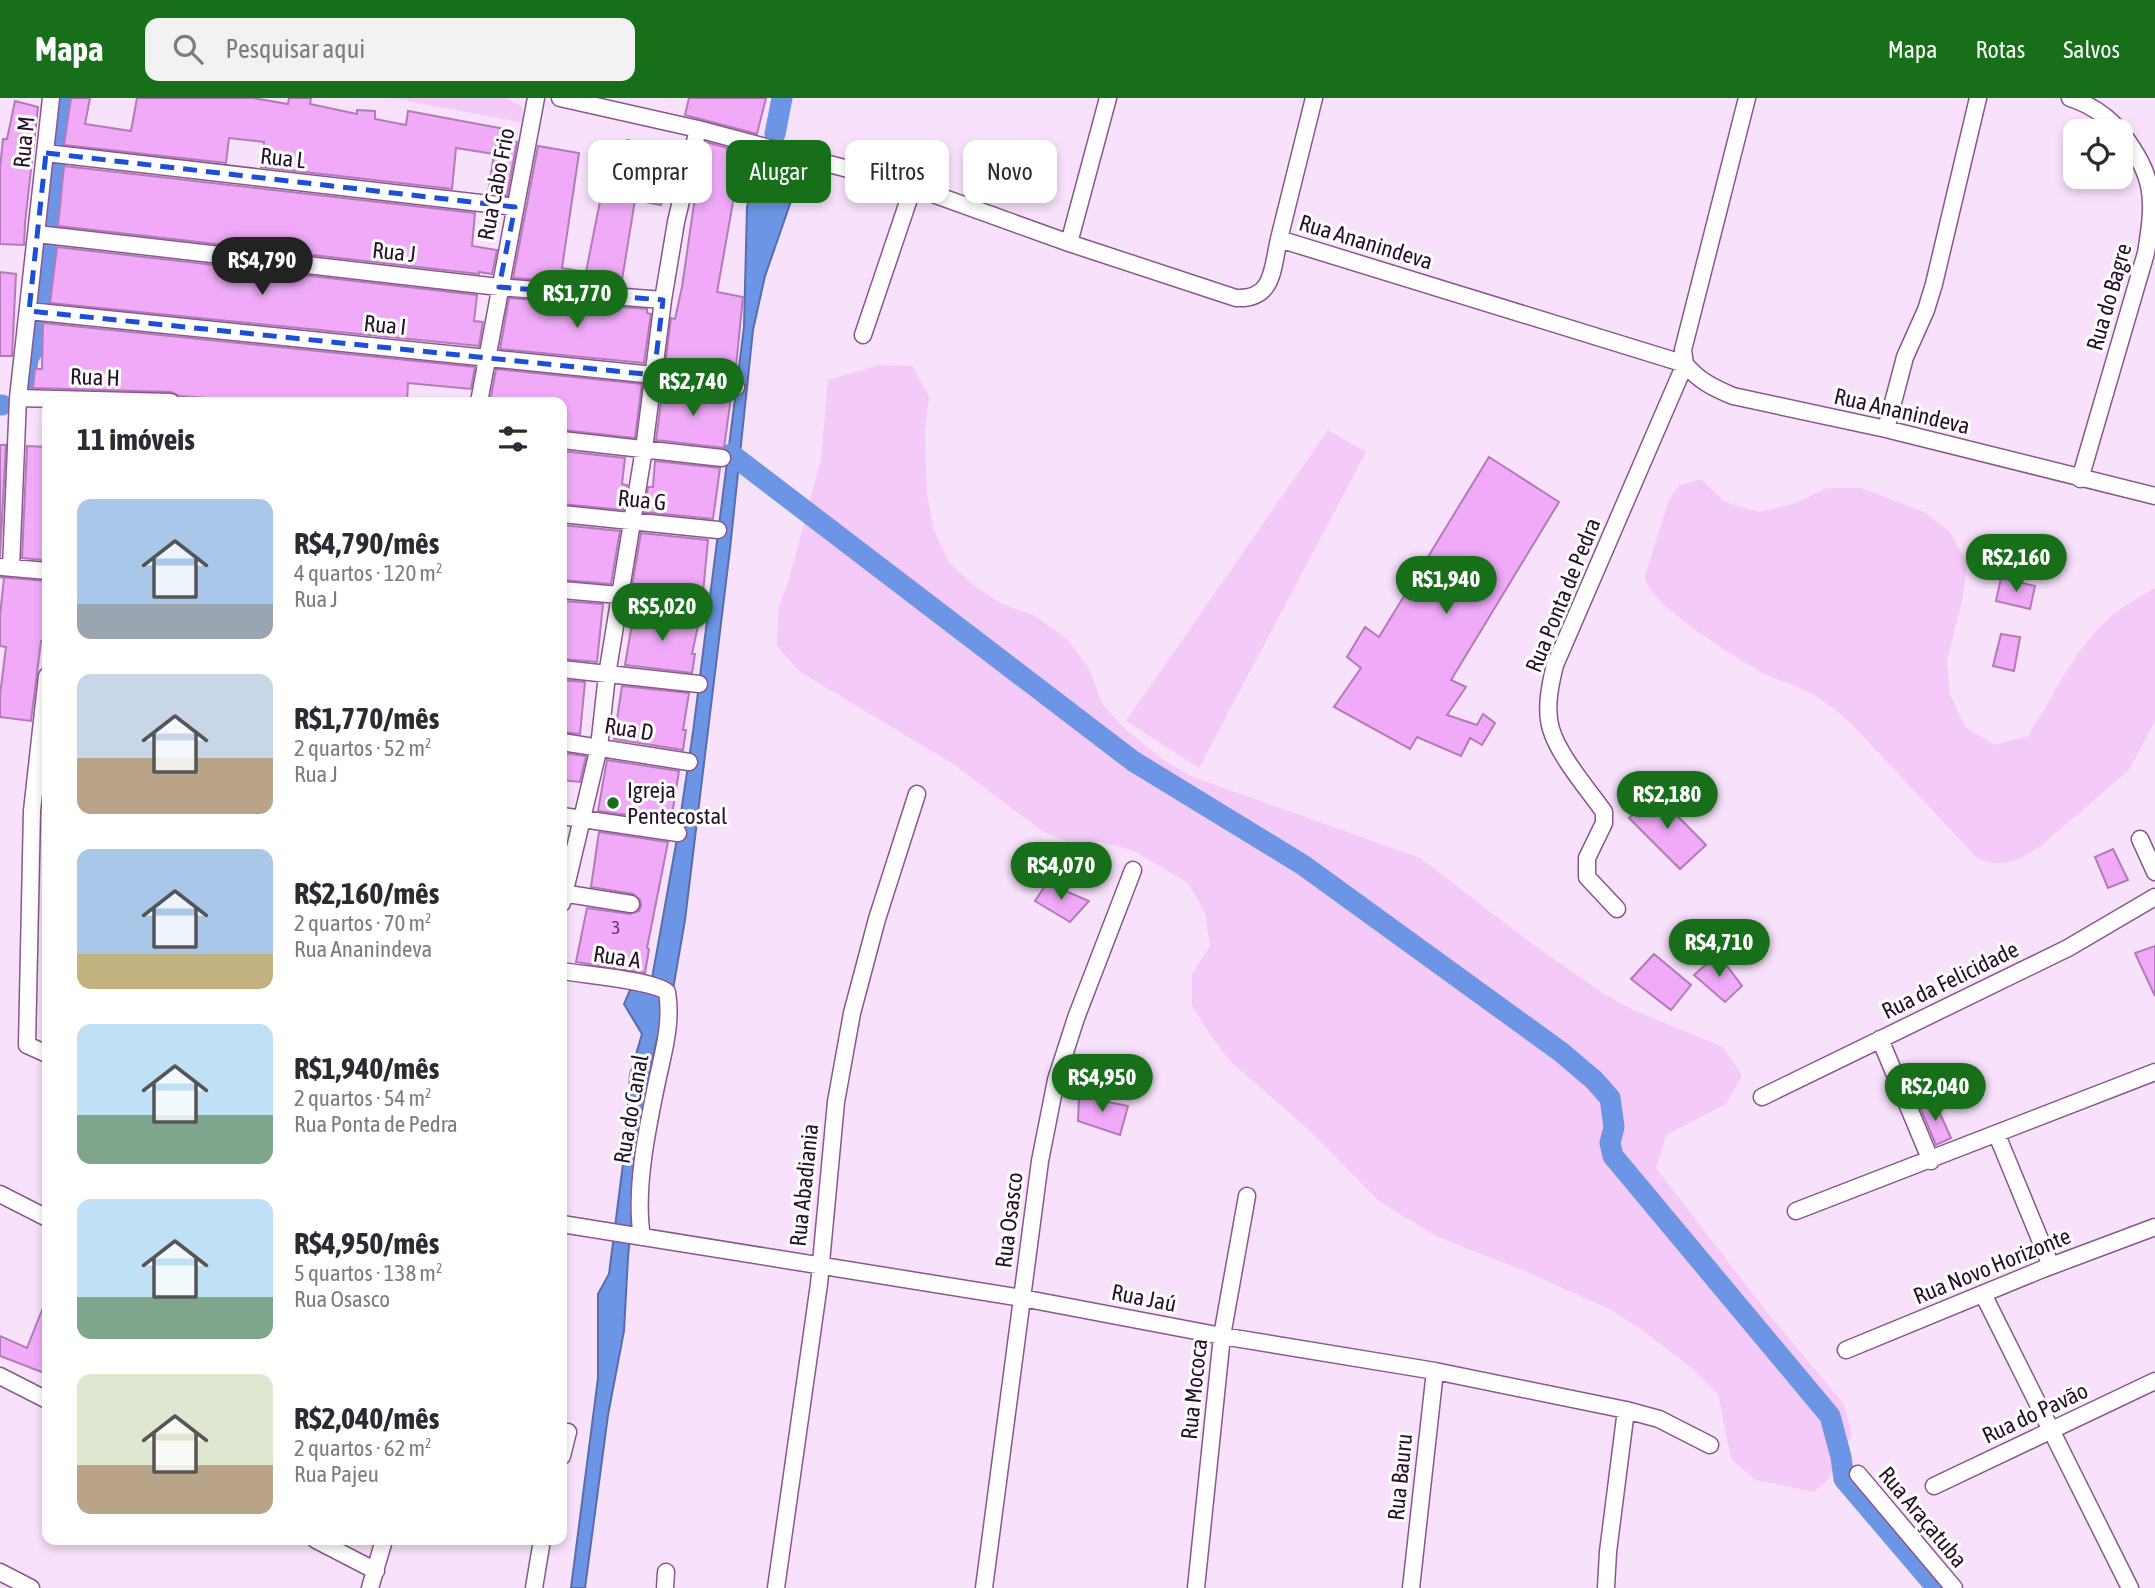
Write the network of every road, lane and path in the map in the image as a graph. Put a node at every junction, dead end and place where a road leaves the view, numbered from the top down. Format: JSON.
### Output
{"nodes":[{"id":1,"x":51,"y":98,"type":"edge"},
{"id":2,"x":536,"y":98,"type":"edge"},
{"id":3,"x":560,"y":98,"type":"edge"},
{"id":4,"x":1108,"y":98,"type":"edge"},
{"id":5,"x":1314,"y":98,"type":"edge"},
{"id":6,"x":1747,"y":98,"type":"edge"},
{"id":7,"x":1978,"y":98,"type":"edge"},
{"id":8,"x":2070,"y":98,"type":"edge"},
{"id":9,"x":2107,"y":119,"type":"edge"},
{"id":10,"x":698,"y":129,"type":"junction"},
{"id":11,"x":2133,"y":146,"type":"edge"},
{"id":12,"x":46,"y":153,"type":"junction"},
{"id":13,"x":845,"y":169,"type":"edge"},
{"id":14,"x":949,"y":200,"type":"edge"},
{"id":15,"x":908,"y":203,"type":"edge"},
{"id":16,"x":515,"y":207,"type":"junction"},
{"id":17,"x":37,"y":234,"type":"junction"},
{"id":18,"x":1279,"y":239,"type":"junction"},
{"id":19,"x":1069,"y":243,"type":"junction"},
{"id":20,"x":499,"y":287,"type":"junction"},
{"id":21,"x":663,"y":300,"type":"junction"},
{"id":22,"x":29,"y":311,"type":"junction"},
{"id":23,"x":863,"y":335,"type":"dead end"},
{"id":24,"x":486,"y":358,"type":"junction"},
{"id":25,"x":1685,"y":364,"type":"junction"},
{"id":26,"x":654,"y":375,"type":"junction"},
{"id":27,"x":736,"y":387,"type":"dead end"},
{"id":28,"x":480,"y":397,"type":"edge"},
{"id":29,"x":18,"y":398,"type":"junction"},
{"id":30,"x":42,"y":399,"type":"edge"},
{"id":31,"x":1886,"y":429,"type":"junction"},
{"id":32,"x":567,"y":441,"type":"edge"},
{"id":33,"x":644,"y":449,"type":"junction"},
{"id":34,"x":722,"y":458,"type":"dead end"},
{"id":35,"x":2080,"y":479,"type":"junction"},
{"id":36,"x":2155,"y":496,"type":"edge"},
{"id":37,"x":567,"y":514,"type":"edge"},
{"id":38,"x":630,"y":522,"type":"junction"},
{"id":39,"x":718,"y":530,"type":"dead end"},
{"id":40,"x":5,"y":567,"type":"edge"},
{"id":41,"x":42,"y":571,"type":"edge"},
{"id":42,"x":567,"y":590,"type":"edge"},
{"id":43,"x":619,"y":595,"type":"junction"},
{"id":44,"x":685,"y":605,"type":"dead end"},
{"id":45,"x":567,"y":670,"type":"edge"},
{"id":46,"x":607,"y":675,"type":"junction"},
{"id":47,"x":699,"y":684,"type":"dead end"},
{"id":48,"x":567,"y":744,"type":"edge"},
{"id":49,"x":599,"y":747,"type":"junction"},
{"id":50,"x":689,"y":761,"type":"dead end"},
{"id":51,"x":41,"y":773,"type":"edge"},
{"id":52,"x":917,"y":794,"type":"dead end"},
{"id":53,"x":567,"y":816,"type":"edge"},
{"id":54,"x":583,"y":818,"type":"junction"},
{"id":55,"x":678,"y":833,"type":"dead end"},
{"id":56,"x":2140,"y":839,"type":"dead end"},
{"id":57,"x":39,"y":852,"type":"edge"},
{"id":58,"x":1133,"y":870,"type":"dead end"},
{"id":59,"x":2155,"y":872,"type":"edge"},
{"id":60,"x":567,"y":881,"type":"edge"},
{"id":61,"x":567,"y":897,"type":"edge"},
{"id":62,"x":2155,"y":897,"type":"edge"},
{"id":63,"x":631,"y":904,"type":"dead end"},
{"id":64,"x":1617,"y":909,"type":"dead end"},
{"id":65,"x":30,"y":922,"type":"junction"},
{"id":66,"x":42,"y":923,"type":"edge"},
{"id":67,"x":567,"y":972,"type":"edge"},
{"id":68,"x":657,"y":988,"type":"joint"},
{"id":69,"x":1880,"y":1039,"type":"junction"},
{"id":70,"x":42,"y":1052,"type":"edge"},
{"id":71,"x":2155,"y":1072,"type":"edge"},
{"id":72,"x":1762,"y":1097,"type":"dead end"},
{"id":73,"x":1997,"y":1135,"type":"junction"},
{"id":74,"x":1931,"y":1161,"type":"junction"},
{"id":75,"x":0,"y":1194,"type":"edge"},
{"id":76,"x":1247,"y":1196,"type":"dead end"},
{"id":77,"x":1796,"y":1211,"type":"dead end"},
{"id":78,"x":42,"y":1215,"type":"edge"},
{"id":79,"x":567,"y":1225,"type":"edge"},
{"id":80,"x":2155,"y":1227,"type":"edge"},
{"id":81,"x":637,"y":1236,"type":"junction"},
{"id":82,"x":819,"y":1265,"type":"junction"},
{"id":83,"x":2051,"y":1266,"type":"junction"},
{"id":84,"x":1983,"y":1294,"type":"junction"},
{"id":85,"x":1022,"y":1298,"type":"junction"},
{"id":86,"x":1222,"y":1336,"type":"junction"},
{"id":87,"x":1846,"y":1350,"type":"dead end"},
{"id":88,"x":1435,"y":1371,"type":"junction"},
{"id":89,"x":0,"y":1376,"type":"edge"},
{"id":90,"x":2155,"y":1381,"type":"edge"},
{"id":91,"x":42,"y":1398,"type":"edge"},
{"id":92,"x":1626,"y":1410,"type":"junction"},
{"id":93,"x":2052,"y":1430,"type":"junction"},
{"id":94,"x":568,"y":1432,"type":"dead end"},
{"id":95,"x":567,"y":1436,"type":"edge"},
{"id":96,"x":1710,"y":1445,"type":"dead end"},
{"id":97,"x":1858,"y":1475,"type":"dead end"},
{"id":98,"x":1934,"y":1486,"type":"dead end"},
{"id":99,"x":326,"y":1545,"type":"edge"},
{"id":100,"x":383,"y":1545,"type":"edge"},
{"id":101,"x":541,"y":1545,"type":"edge"},
{"id":102,"x":376,"y":1571,"type":"junction"},
{"id":103,"x":0,"y":1572,"type":"edge"},
{"id":104,"x":31,"y":1588,"type":"edge"},
{"id":105,"x":370,"y":1588,"type":"edge"},
{"id":106,"x":534,"y":1588,"type":"edge"},
{"id":107,"x":776,"y":1588,"type":"edge"},
{"id":108,"x":984,"y":1588,"type":"edge"},
{"id":109,"x":1196,"y":1588,"type":"edge"},
{"id":110,"x":1411,"y":1588,"type":"edge"},
{"id":111,"x":1606,"y":1588,"type":"edge"},
{"id":112,"x":1954,"y":1588,"type":"edge"},
{"id":113,"x":2130,"y":1588,"type":"edge"}],
"edges":[{"from":1,"to":12,"type":"street","name":"Rua M"},
{"from":2,"to":16,"type":"street","name":"Rua Cabo Frio"},
{"from":3,"to":10,"type":"street","name":"Rua Ananindeva"},
{"from":4,"to":19,"type":"street"},
{"from":5,"to":18,"type":"street"},
{"from":6,"to":25,"type":"street"},
{"from":7,"to":31,"type":"street"},
{"from":8,"to":9,"type":"street","name":"Rua do Bagre"},
{"from":10,"to":13,"type":"street","name":"Rua Ananindeva"},
{"from":10,"to":21,"type":"street"},
{"from":11,"to":35,"type":"street","name":"Rua do Bagre"},
{"from":12,"to":16,"type":"street","name":"Rua L"},
{"from":12,"to":17,"type":"street","name":"Rua M"},
{"from":14,"to":19,"type":"street","name":"Rua Ananindeva"},
{"from":15,"to":23,"type":"street"},
{"from":16,"to":20,"type":"street","name":"Rua Cabo Frio"},
{"from":17,"to":20,"type":"street","name":"Rua J"},
{"from":17,"to":22,"type":"street","name":"Rua M"},
{"from":18,"to":19,"type":"street","name":"Rua Ananindeva"},
{"from":18,"to":25,"type":"street","name":"Rua Ananindeva"},
{"from":20,"to":21,"type":"street","name":"Rua J"},
{"from":20,"to":24,"type":"street","name":"Rua Cabo Frio"},
{"from":21,"to":26,"type":"street"},
{"from":22,"to":24,"type":"street","name":"Rua I"},
{"from":22,"to":29,"type":"street","name":"Rua M"},
{"from":24,"to":26,"type":"street","name":"Rua I"},
{"from":24,"to":28,"type":"street","name":"Rua Cabo Frio"},
{"from":25,"to":31,"type":"street","name":"Rua Ananindeva"},
{"from":25,"to":64,"type":"street","name":"Rua Ponta de Pedra"},
{"from":26,"to":27,"type":"street","name":"Rua I"},
{"from":26,"to":33,"type":"street"},
{"from":29,"to":30,"type":"street","name":"Rua H"},
{"from":29,"to":40,"type":"street","name":"Rua M"},
{"from":31,"to":35,"type":"street","name":"Rua Ananindeva"},
{"from":32,"to":33,"type":"street"},
{"from":33,"to":34,"type":"street"},
{"from":33,"to":38,"type":"street"},
{"from":35,"to":36,"type":"street","name":"Rua Ananindeva"},
{"from":37,"to":38,"type":"street","name":"Rua G"},
{"from":38,"to":39,"type":"street","name":"Rua G"},
{"from":38,"to":43,"type":"street"},
{"from":40,"to":41,"type":"street"},
{"from":42,"to":43,"type":"street"},
{"from":43,"to":44,"type":"street"},
{"from":43,"to":46,"type":"street"},
{"from":45,"to":46,"type":"street"},
{"from":46,"to":47,"type":"street"},
{"from":46,"to":49,"type":"street"},
{"from":48,"to":49,"type":"street","name":"Rua D"},
{"from":49,"to":50,"type":"street","name":"Rua D"},
{"from":49,"to":54,"type":"street"},
{"from":51,"to":57,"type":"street"},
{"from":52,"to":82,"type":"street","name":"Rua Abadiania"},
{"from":53,"to":54,"type":"street"},
{"from":54,"to":55,"type":"street"},
{"from":54,"to":60,"type":"street"},
{"from":56,"to":59,"type":"street"},
{"from":57,"to":65,"type":"street"},
{"from":58,"to":85,"type":"street","name":"Rua Osasco"},
{"from":61,"to":63,"type":"street"},
{"from":62,"to":69,"type":"street","name":"Rua da Felicidade"},
{"from":65,"to":66,"type":"street"},
{"from":65,"to":70,"type":"street"},
{"from":67,"to":68,"type":"street","name":"Rua A"},
{"from":68,"to":81,"type":"street","name":"Rua do Canal"},
{"from":69,"to":72,"type":"street","name":"Rua da Felicidade"},
{"from":69,"to":74,"type":"street"},
{"from":71,"to":73,"type":"street"},
{"from":73,"to":74,"type":"street"},
{"from":73,"to":83,"type":"street"},
{"from":74,"to":77,"type":"street"},
{"from":75,"to":78,"type":"street"},
{"from":76,"to":86,"type":"street","name":"Rua Mococa"},
{"from":79,"to":81,"type":"street","name":"Rua Jaú"},
{"from":80,"to":83,"type":"street","name":"Rua Novo Horizonte"},
{"from":81,"to":82,"type":"street","name":"Rua Jaú"},
{"from":82,"to":85,"type":"street","name":"Rua Jaú"},
{"from":82,"to":107,"type":"street","name":"Rua Abadiania"},
{"from":83,"to":84,"type":"street","name":"Rua Novo Horizonte"},
{"from":84,"to":87,"type":"street","name":"Rua Novo Horizonte"},
{"from":84,"to":93,"type":"street"},
{"from":85,"to":86,"type":"street","name":"Rua Jaú"},
{"from":85,"to":108,"type":"street","name":"Rua Osasco"},
{"from":86,"to":88,"type":"street","name":"Rua Jaú"},
{"from":86,"to":109,"type":"street","name":"Rua Mococa"},
{"from":88,"to":92,"type":"street","name":"Rua Jaú"},
{"from":88,"to":110,"type":"street","name":"Rua Bauru"},
{"from":89,"to":91,"type":"street"},
{"from":90,"to":93,"type":"street","name":"Rua do Pavão"},
{"from":92,"to":96,"type":"street","name":"Rua Jaú"},
{"from":92,"to":111,"type":"street"},
{"from":93,"to":98,"type":"street","name":"Rua do Pavão"},
{"from":93,"to":113,"type":"street"},
{"from":94,"to":95,"type":"street"},
{"from":97,"to":112,"type":"street","name":"Rua Araçatuba"},
{"from":99,"to":102,"type":"street"},
{"from":100,"to":102,"type":"street"},
{"from":101,"to":106,"type":"street"},
{"from":102,"to":105,"type":"street"},
{"from":103,"to":104,"type":"street"}]}
